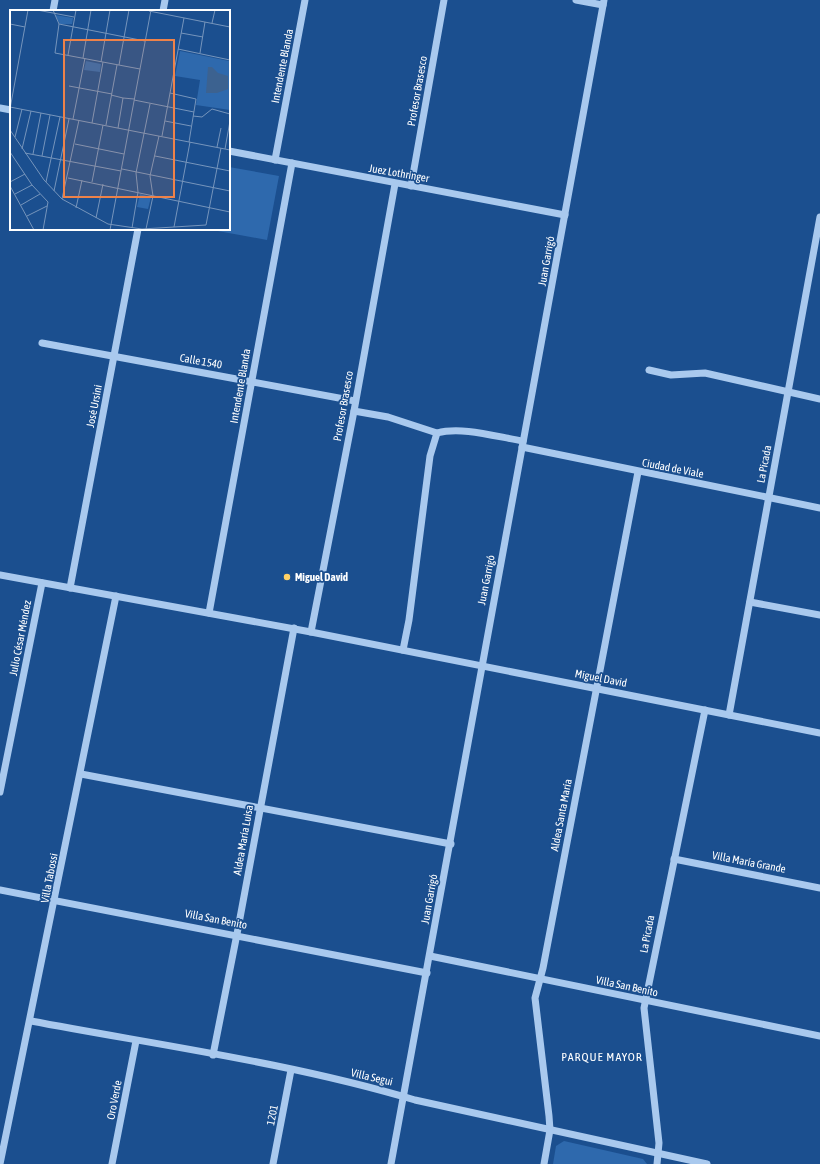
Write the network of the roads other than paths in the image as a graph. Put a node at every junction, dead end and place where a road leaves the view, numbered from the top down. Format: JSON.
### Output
{"nodes":[{"id":1,"x":55,"y":0,"type":"edge"},
{"id":2,"x":164,"y":0,"type":"edge"},
{"id":3,"x":305,"y":0,"type":"edge"},
{"id":4,"x":444,"y":0,"type":"edge"},
{"id":5,"x":576,"y":0,"type":"edge"},
{"id":6,"x":604,"y":3,"type":"edge"},
{"id":7,"x":53,"y":10,"type":"edge"},
{"id":8,"x":162,"y":10,"type":"edge"},
{"id":9,"x":0,"y":108,"type":"edge"},
{"id":10,"x":10,"y":110,"type":"edge"},
{"id":11,"x":230,"y":151,"type":"edge"},
{"id":12,"x":275,"y":160,"type":"junction"},
{"id":13,"x":292,"y":163,"type":"junction"},
{"id":14,"x":395,"y":184,"type":"junction"},
{"id":15,"x":411,"y":186,"type":"junction"},
{"id":16,"x":565,"y":215,"type":"junction"},
{"id":17,"x":820,"y":217,"type":"edge"},
{"id":18,"x":138,"y":230,"type":"edge"},
{"id":19,"x":42,"y":343,"type":"dead end"},
{"id":20,"x":115,"y":356,"type":"junction"},
{"id":21,"x":649,"y":370,"type":"dead end"},
{"id":22,"x":252,"y":382,"type":"junction"},
{"id":23,"x":789,"y":393,"type":"junction"},
{"id":24,"x":820,"y":399,"type":"edge"},
{"id":25,"x":355,"y":401,"type":"junction"},
{"id":26,"x":354,"y":411,"type":"junction"},
{"id":27,"x":436,"y":433,"type":"junction"},
{"id":28,"x":523,"y":444,"type":"junction"},
{"id":29,"x":638,"y":472,"type":"junction"},
{"id":30,"x":769,"y":498,"type":"junction"},
{"id":31,"x":820,"y":508,"type":"edge"},
{"id":32,"x":0,"y":575,"type":"edge"},
{"id":33,"x":42,"y":583,"type":"junction"},
{"id":34,"x":70,"y":588,"type":"junction"},
{"id":35,"x":116,"y":596,"type":"junction"},
{"id":36,"x":750,"y":602,"type":"junction"},
{"id":37,"x":209,"y":613,"type":"junction"},
{"id":38,"x":820,"y":615,"type":"edge"},
{"id":39,"x":294,"y":628,"type":"junction"},
{"id":40,"x":311,"y":632,"type":"junction"},
{"id":41,"x":403,"y":650,"type":"junction"},
{"id":42,"x":482,"y":666,"type":"junction"},
{"id":43,"x":596,"y":689,"type":"junction"},
{"id":44,"x":705,"y":710,"type":"junction"},
{"id":45,"x":729,"y":715,"type":"junction"},
{"id":46,"x":820,"y":733,"type":"edge"},
{"id":47,"x":81,"y":774,"type":"junction"},
{"id":48,"x":0,"y":792,"type":"edge"},
{"id":49,"x":260,"y":808,"type":"junction"},
{"id":50,"x":451,"y":844,"type":"junction"},
{"id":51,"x":674,"y":859,"type":"junction"},
{"id":52,"x":820,"y":888,"type":"edge"},
{"id":53,"x":0,"y":890,"type":"edge"},
{"id":54,"x":56,"y":900,"type":"junction"},
{"id":55,"x":237,"y":934,"type":"junction"},
{"id":56,"x":430,"y":956,"type":"junction"},
{"id":57,"x":427,"y":972,"type":"junction"},
{"id":58,"x":540,"y":979,"type":"junction"},
{"id":59,"x":645,"y":1001,"type":"junction"},
{"id":60,"x":31,"y":1021,"type":"junction"},
{"id":61,"x":820,"y":1036,"type":"edge"},
{"id":62,"x":136,"y":1041,"type":"junction"},
{"id":63,"x":213,"y":1055,"type":"junction"},
{"id":64,"x":291,"y":1070,"type":"junction"},
{"id":65,"x":404,"y":1097,"type":"junction"},
{"id":66,"x":550,"y":1130,"type":"junction"},
{"id":67,"x":659,"y":1154,"type":"junction"},
{"id":68,"x":0,"y":1164,"type":"edge"},
{"id":69,"x":112,"y":1164,"type":"edge"},
{"id":70,"x":274,"y":1164,"type":"edge"},
{"id":71,"x":391,"y":1164,"type":"edge"},
{"id":72,"x":544,"y":1164,"type":"edge"},
{"id":73,"x":657,"y":1164,"type":"edge"},
{"id":74,"x":707,"y":1164,"type":"edge"}],
"edges":[{"from":1,"to":7,"type":"street"},
{"from":2,"to":8,"type":"street"},
{"from":3,"to":12,"type":"street","name":"Intendente Blanda"},
{"from":4,"to":15,"type":"street","name":"Profesor Brasesco"},
{"from":5,"to":6,"type":"street"},
{"from":6,"to":16,"type":"street","name":"Juan Garrigó"},
{"from":9,"to":10,"type":"street"},
{"from":11,"to":12,"type":"street","name":"Juez Lothringer"},
{"from":12,"to":13,"type":"street","name":"Juez Lothringer"},
{"from":13,"to":14,"type":"street","name":"Juez Lothringer"},
{"from":13,"to":22,"type":"street","name":"Intendente Blanda"},
{"from":14,"to":15,"type":"street","name":"Juez Lothringer"},
{"from":14,"to":25,"type":"street","name":"Profesor Brasesco"},
{"from":15,"to":16,"type":"street","name":"Juez Lothringer"},
{"from":16,"to":28,"type":"street","name":"Juan Garrigó"},
{"from":17,"to":23,"type":"street","name":"La Picada"},
{"from":18,"to":20,"type":"street","name":"José Ursini"},
{"from":19,"to":20,"type":"street","name":"Calle 1540"},
{"from":20,"to":22,"type":"street","name":"Calle 1540"},
{"from":20,"to":34,"type":"street","name":"José Ursini"},
{"from":21,"to":23,"type":"street"},
{"from":22,"to":25,"type":"street","name":"Calle 1540"},
{"from":22,"to":37,"type":"street","name":"Intendente Blanda"},
{"from":23,"to":24,"type":"street"},
{"from":23,"to":30,"type":"street","name":"La Picada"},
{"from":25,"to":26,"type":"street","name":"Profesor Brasesco"},
{"from":26,"to":27,"type":"street"},
{"from":26,"to":40,"type":"street","name":"Profesor Brasesco"},
{"from":27,"to":28,"type":"street","name":"Ciudad de Viale"},
{"from":27,"to":41,"type":"street"},
{"from":28,"to":29,"type":"street","name":"Ciudad de Viale"},
{"from":28,"to":42,"type":"street","name":"Juan Garrigó"},
{"from":29,"to":30,"type":"street","name":"Ciudad de Viale"},
{"from":29,"to":43,"type":"street","name":"Aldea Santa María"},
{"from":30,"to":31,"type":"street","name":"Ciudad de Viale"},
{"from":30,"to":36,"type":"street","name":"La Picada"},
{"from":32,"to":33,"type":"street","name":"Miguel David"},
{"from":33,"to":34,"type":"street","name":"Miguel David"},
{"from":33,"to":48,"type":"street","name":"Julio César Méndez"},
{"from":34,"to":35,"type":"street","name":"Miguel David"},
{"from":35,"to":37,"type":"street","name":"Miguel David"},
{"from":35,"to":47,"type":"street","name":"Villa Tabossi"},
{"from":36,"to":38,"type":"street"},
{"from":36,"to":45,"type":"street","name":"La Picada"},
{"from":37,"to":39,"type":"street","name":"Miguel David"},
{"from":39,"to":40,"type":"street","name":"Miguel David"},
{"from":39,"to":49,"type":"street","name":"Aldea María Luisa"},
{"from":40,"to":41,"type":"street","name":"Miguel David"},
{"from":41,"to":42,"type":"street","name":"Miguel David"},
{"from":42,"to":43,"type":"street","name":"Miguel David"},
{"from":42,"to":50,"type":"street","name":"Juan Garrigó"},
{"from":43,"to":44,"type":"street","name":"Miguel David"},
{"from":43,"to":58,"type":"street","name":"Aldea Santa María"},
{"from":44,"to":45,"type":"street","name":"Miguel David"},
{"from":44,"to":51,"type":"street","name":"La Picada"},
{"from":45,"to":46,"type":"street","name":"Miguel David"},
{"from":47,"to":49,"type":"street"},
{"from":47,"to":54,"type":"street","name":"Villa Tabossi"},
{"from":49,"to":50,"type":"street"},
{"from":49,"to":55,"type":"street","name":"Aldea María Luisa"},
{"from":50,"to":56,"type":"street","name":"Juan Garrigó"},
{"from":51,"to":52,"type":"street","name":"Villa María Grande"},
{"from":51,"to":59,"type":"street","name":"La Picada"},
{"from":53,"to":54,"type":"street","name":"Villa San Benito"},
{"from":54,"to":55,"type":"street","name":"Villa San Benito"},
{"from":54,"to":60,"type":"street","name":"Villa Tabossi"},
{"from":55,"to":57,"type":"street","name":"Villa San Benito"},
{"from":55,"to":63,"type":"street","name":"Aldea María Luisa"},
{"from":56,"to":57,"type":"street","name":"Juan Garrigó"},
{"from":56,"to":58,"type":"street","name":"Villa San Benito"},
{"from":57,"to":65,"type":"street","name":"Juan Garrigó"},
{"from":58,"to":59,"type":"street","name":"Villa San Benito"},
{"from":58,"to":66,"type":"street","name":"Aldea Santa María"},
{"from":59,"to":61,"type":"street","name":"Villa San Benito"},
{"from":59,"to":67,"type":"street","name":"La Picada"},
{"from":60,"to":62,"type":"street","name":"Villa Segui"},
{"from":60,"to":68,"type":"street","name":"Villa Tabossi"},
{"from":62,"to":63,"type":"street","name":"Villa Segui"},
{"from":62,"to":69,"type":"street","name":"Oro Verde"},
{"from":63,"to":64,"type":"street","name":"Villa Segui"},
{"from":64,"to":65,"type":"street","name":"Villa Segui"},
{"from":64,"to":70,"type":"street","name":"1201"},
{"from":65,"to":66,"type":"street","name":"Villa Segui"},
{"from":65,"to":71,"type":"street","name":"Juan Garrigó"},
{"from":66,"to":67,"type":"street","name":"Villa Segui"},
{"from":66,"to":72,"type":"street","name":"Aldea Santa María"},
{"from":67,"to":73,"type":"street","name":"La Picada"},
{"from":67,"to":74,"type":"street","name":"Villa Segui"}]}
